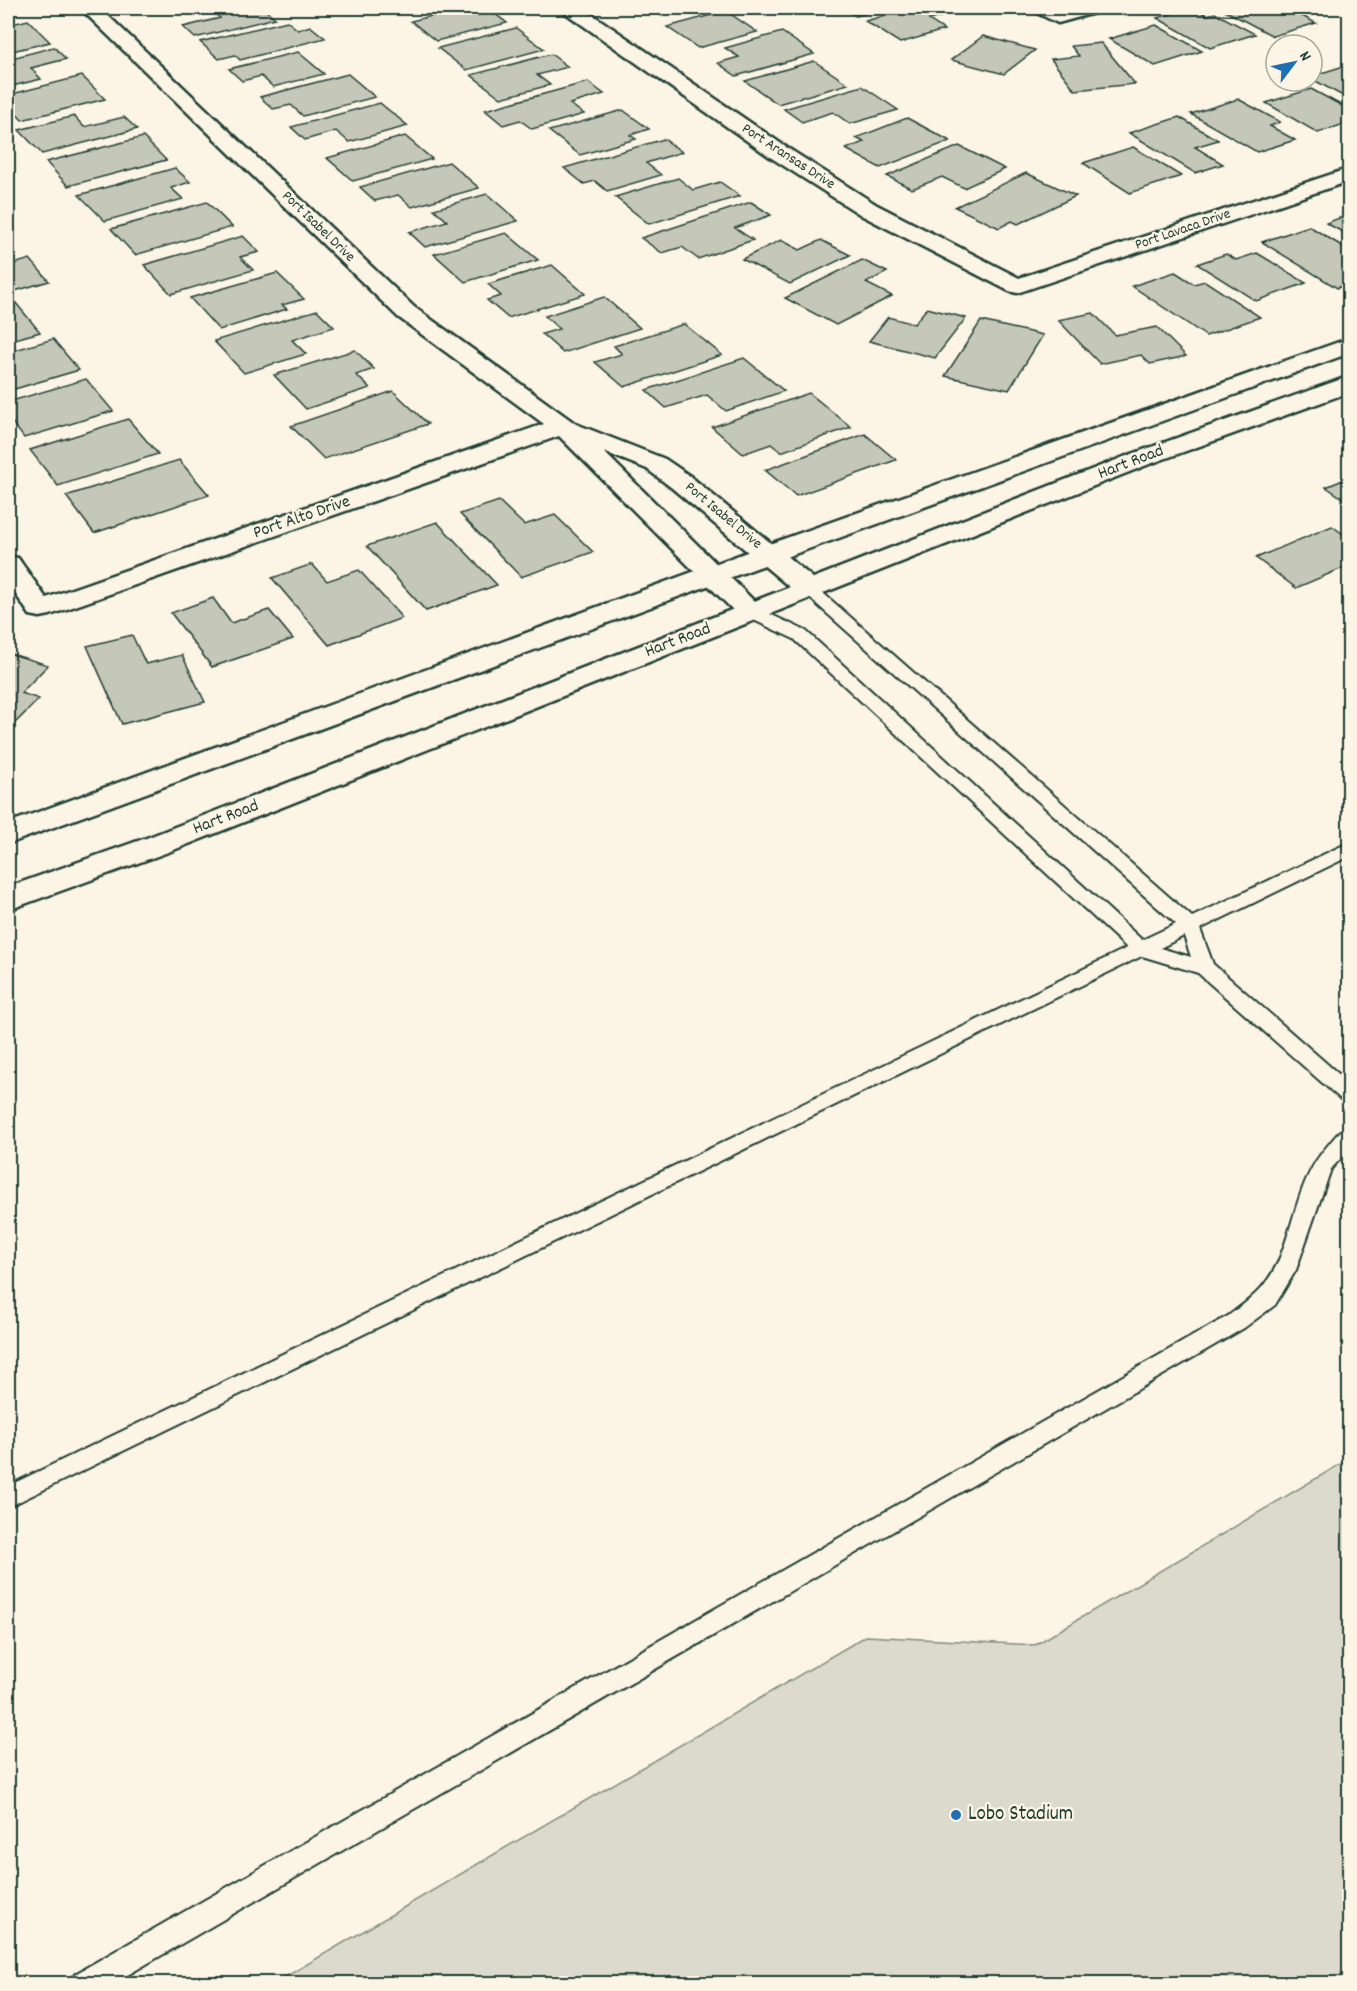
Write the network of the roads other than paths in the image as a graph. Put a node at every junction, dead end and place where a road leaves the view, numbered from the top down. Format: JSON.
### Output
{"nodes":[{"id":1,"x":89,"y":8,"type":"edge"},
{"id":2,"x":571,"y":8,"type":"edge"},
{"id":3,"x":1091,"y":8,"type":"edge"},
{"id":4,"x":1050,"y":12,"type":"edge"},
{"id":5,"x":1350,"y":174,"type":"edge"},
{"id":6,"x":1017,"y":285,"type":"joint"},
{"id":7,"x":1350,"y":345,"type":"edge"},
{"id":8,"x":1350,"y":383,"type":"edge"},
{"id":9,"x":563,"y":426,"type":"junction"},
{"id":10,"x":768,"y":554,"type":"junction"},
{"id":11,"x":8,"y":564,"type":"edge"},
{"id":12,"x":711,"y":575,"type":"junction"},
{"id":13,"x":809,"y":589,"type":"junction"},
{"id":14,"x":751,"y":612,"type":"junction"},
{"id":15,"x":8,"y":834,"type":"edge"},
{"id":16,"x":1350,"y":848,"type":"edge"},
{"id":17,"x":8,"y":899,"type":"edge"},
{"id":18,"x":1189,"y":925,"type":"junction"},
{"id":19,"x":1140,"y":949,"type":"junction"},
{"id":20,"x":1205,"y":968,"type":"junction"},
{"id":21,"x":1350,"y":1096,"type":"edge"},
{"id":22,"x":1350,"y":1134,"type":"edge"},
{"id":23,"x":8,"y":1497,"type":"edge"},
{"id":24,"x":85,"y":1983,"type":"edge"}],
"edges":[{"from":1,"to":9,"type":"street","name":"Port Isabel Drive"},
{"from":2,"to":6,"type":"street","name":"Port Aransas Drive"},
{"from":3,"to":4,"type":"street"},
{"from":5,"to":6,"type":"street","name":"Port Lavaca Drive"},
{"from":7,"to":10,"type":"street","name":"Hart Road"},
{"from":8,"to":13,"type":"street","name":"Hart Road"},
{"from":9,"to":10,"type":"street","name":"Port Isabel Drive"},
{"from":9,"to":11,"type":"street","name":"Port Alto Drive"},
{"from":9,"to":12,"type":"street","name":"Port Isabel Drive"},
{"from":10,"to":12,"type":"street","name":"Hart Road"},
{"from":10,"to":13,"type":"street","name":"Port Isabel Drive"},
{"from":12,"to":14,"type":"street","name":"Port Isabel Drive"},
{"from":12,"to":15,"type":"street","name":"Hart Road"},
{"from":13,"to":14,"type":"street","name":"Hart Road"},
{"from":13,"to":18,"type":"lane"},
{"from":14,"to":17,"type":"street","name":"Hart Road"},
{"from":14,"to":19,"type":"lane"},
{"from":16,"to":18,"type":"lane"},
{"from":18,"to":19,"type":"lane"},
{"from":18,"to":20,"type":"lane"},
{"from":19,"to":20,"type":"lane"},
{"from":19,"to":23,"type":"lane"},
{"from":20,"to":21,"type":"lane"},
{"from":22,"to":24,"type":"lane"}]}
